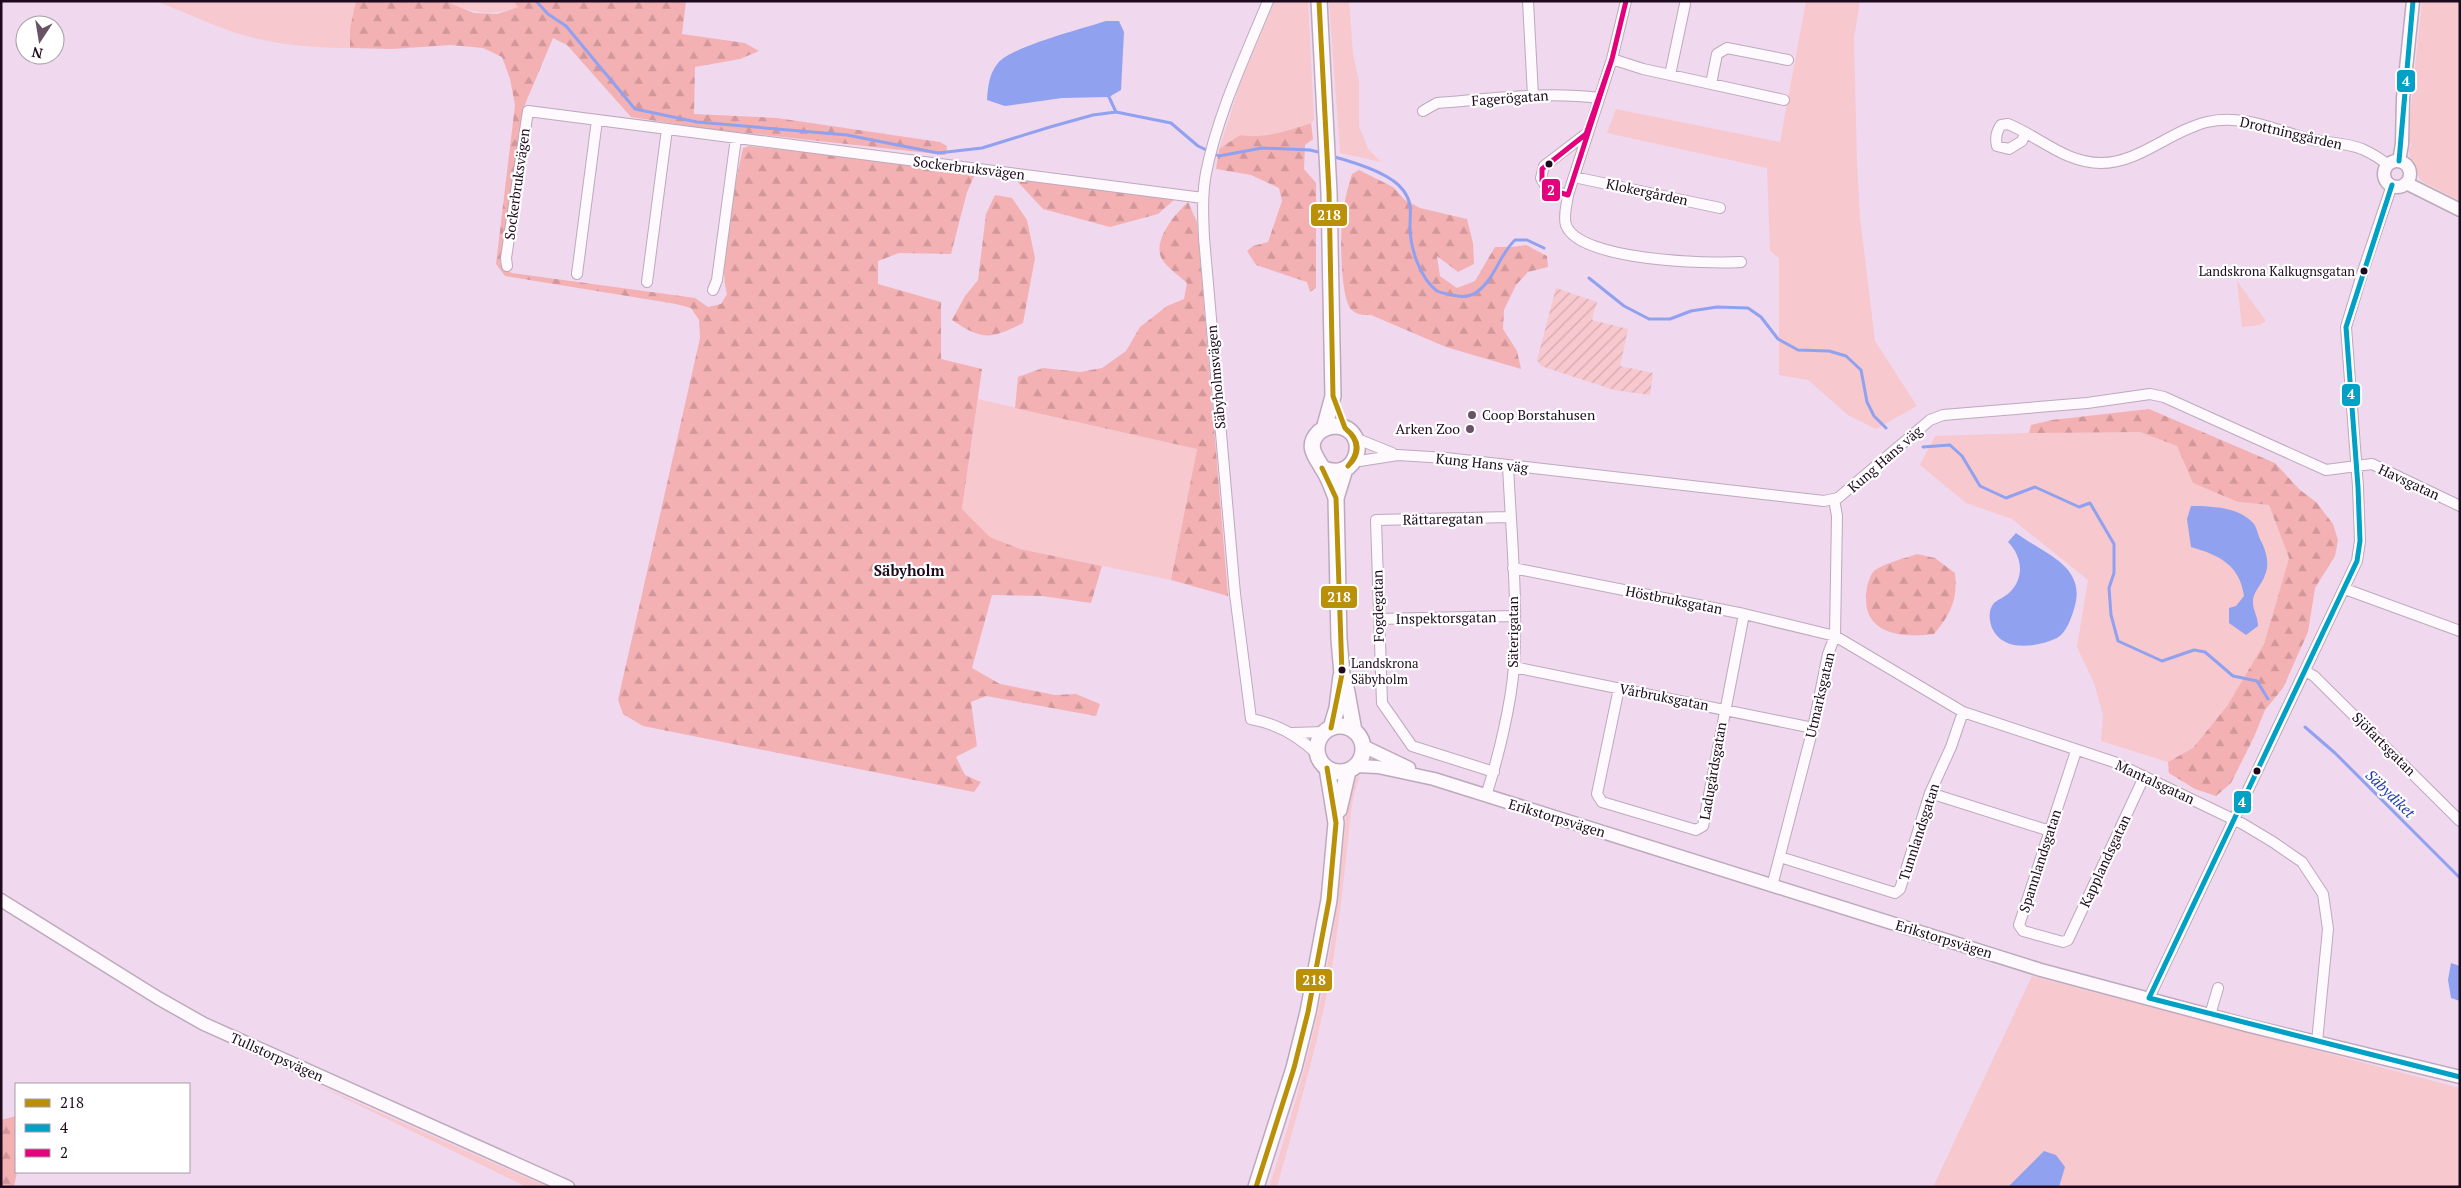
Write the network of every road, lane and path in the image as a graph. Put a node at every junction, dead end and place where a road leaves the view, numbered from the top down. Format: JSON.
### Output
{"nodes":[{"id":1,"x":1268,"y":1,"type":"edge"},
{"id":2,"x":1319,"y":1,"type":"edge"},
{"id":3,"x":1528,"y":1,"type":"edge"},
{"id":4,"x":1626,"y":1,"type":"edge"},
{"id":5,"x":2413,"y":1,"type":"edge"},
{"id":6,"x":1685,"y":4,"type":"dead end"},
{"id":7,"x":1612,"y":59,"type":"junction"},
{"id":8,"x":1788,"y":60,"type":"dead end"},
{"id":9,"x":1670,"y":75,"type":"junction"},
{"id":10,"x":1711,"y":84,"type":"junction"},
{"id":11,"x":1533,"y":96,"type":"junction"},
{"id":12,"x":1599,"y":98,"type":"junction"},
{"id":13,"x":1784,"y":100,"type":"dead end"},
{"id":14,"x":1423,"y":110,"type":"dead end"},
{"id":15,"x":597,"y":120,"type":"junction"},
{"id":16,"x":667,"y":129,"type":"junction"},
{"id":17,"x":1586,"y":134,"type":"junction"},
{"id":18,"x":2025,"y":134,"type":"dead end"},
{"id":19,"x":736,"y":138,"type":"junction"},
{"id":20,"x":2393,"y":163,"type":"junction"},
{"id":21,"x":1574,"y":177,"type":"junction"},
{"id":22,"x":2406,"y":183,"type":"junction"},
{"id":23,"x":2392,"y":185,"type":"junction"},
{"id":24,"x":1568,"y":195,"type":"junction"},
{"id":25,"x":1203,"y":198,"type":"junction"},
{"id":26,"x":1720,"y":208,"type":"dead end"},
{"id":27,"x":2460,"y":210,"type":"edge"},
{"id":28,"x":1741,"y":262,"type":"dead end"},
{"id":29,"x":508,"y":266,"type":"dead end"},
{"id":30,"x":577,"y":274,"type":"dead end"},
{"id":31,"x":647,"y":282,"type":"dead end"},
{"id":32,"x":713,"y":290,"type":"dead end"},
{"id":33,"x":1333,"y":396,"type":"junction"},
{"id":34,"x":1324,"y":429,"type":"junction"},
{"id":35,"x":1350,"y":433,"type":"junction"},
{"id":36,"x":1398,"y":455,"type":"junction"},
{"id":37,"x":1508,"y":465,"type":"junction"},
{"id":38,"x":1349,"y":466,"type":"junction"},
{"id":39,"x":2357,"y":466,"type":"junction"},
{"id":40,"x":1322,"y":468,"type":"junction"},
{"id":41,"x":1336,"y":498,"type":"junction"},
{"id":42,"x":1834,"y":500,"type":"junction"},
{"id":43,"x":2460,"y":506,"type":"edge"},
{"id":44,"x":1510,"y":517,"type":"junction"},
{"id":45,"x":1376,"y":520,"type":"joint"},
{"id":46,"x":1513,"y":568,"type":"junction"},
{"id":47,"x":2345,"y":589,"type":"junction"},
{"id":48,"x":1744,"y":614,"type":"junction"},
{"id":49,"x":1513,"y":616,"type":"junction"},
{"id":50,"x":1379,"y":620,"type":"junction"},
{"id":51,"x":2460,"y":631,"type":"edge"},
{"id":52,"x":1835,"y":636,"type":"junction"},
{"id":53,"x":1514,"y":667,"type":"junction"},
{"id":54,"x":2305,"y":671,"type":"junction"},
{"id":55,"x":1342,"y":674,"type":"junction"},
{"id":56,"x":1620,"y":688,"type":"junction"},
{"id":57,"x":1724,"y":709,"type":"junction"},
{"id":58,"x":1962,"y":712,"type":"junction"},
{"id":59,"x":1813,"y":728,"type":"junction"},
{"id":60,"x":1328,"y":730,"type":"junction"},
{"id":61,"x":1354,"y":731,"type":"junction"},
{"id":62,"x":1292,"y":733,"type":"junction"},
{"id":63,"x":1363,"y":746,"type":"junction"},
{"id":64,"x":2076,"y":750,"type":"junction"},
{"id":65,"x":1318,"y":755,"type":"junction"},
{"id":66,"x":1327,"y":768,"type":"junction"},
{"id":67,"x":1352,"y":768,"type":"junction"},
{"id":68,"x":1494,"y":772,"type":"junction"},
{"id":69,"x":2144,"y":777,"type":"junction"},
{"id":70,"x":1434,"y":780,"type":"junction"},
{"id":71,"x":1930,"y":793,"type":"junction"},
{"id":72,"x":1486,"y":796,"type":"junction"},
{"id":73,"x":2235,"y":820,"type":"junction"},
{"id":74,"x":2460,"y":821,"type":"edge"},
{"id":75,"x":1336,"y":824,"type":"junction"},
{"id":76,"x":2050,"y":831,"type":"junction"},
{"id":77,"x":1780,"y":856,"type":"junction"},
{"id":78,"x":1772,"y":886,"type":"junction"},
{"id":79,"x":1,"y":900,"type":"edge"},
{"id":80,"x":2063,"y":942,"type":"joint"},
{"id":81,"x":2218,"y":988,"type":"dead end"},
{"id":82,"x":2149,"y":998,"type":"junction"},
{"id":83,"x":2210,"y":1015,"type":"junction"},
{"id":84,"x":2317,"y":1042,"type":"junction"},
{"id":85,"x":2460,"y":1077,"type":"edge"},
{"id":86,"x":568,"y":1187,"type":"edge"},
{"id":87,"x":1256,"y":1187,"type":"edge"}],
"edges":[{"from":1,"to":25,"type":"street","name":"Säbyholmsvägen"},
{"from":2,"to":33,"type":"main road"},
{"from":3,"to":11,"type":"street"},
{"from":4,"to":7,"type":"street"},
{"from":5,"to":20,"type":"street"},
{"from":6,"to":9,"type":"street"},
{"from":7,"to":9,"type":"street"},
{"from":7,"to":12,"type":"street"},
{"from":8,"to":10,"type":"street"},
{"from":9,"to":10,"type":"street"},
{"from":10,"to":13,"type":"street"},
{"from":11,"to":12,"type":"street","name":"Fagerögatan"},
{"from":11,"to":14,"type":"street","name":"Fagerögatan"},
{"from":12,"to":17,"type":"street"},
{"from":15,"to":16,"type":"street","name":"Sockerbruksvägen"},
{"from":15,"to":29,"type":"street","name":"Sockerbruksvägen"},
{"from":15,"to":30,"type":"street"},
{"from":16,"to":19,"type":"street","name":"Sockerbruksvägen"},
{"from":16,"to":31,"type":"street"},
{"from":17,"to":21,"type":"street"},
{"from":17,"to":24,"type":"street"},
{"from":18,"to":20,"type":"street","name":"Drottninggården"},
{"from":19,"to":25,"type":"street","name":"Sockerbruksvägen"},
{"from":19,"to":32,"type":"street"},
{"from":20,"to":22,"type":"street"},
{"from":20,"to":23,"type":"street"},
{"from":21,"to":24,"type":"street"},
{"from":21,"to":26,"type":"street","name":"Klokergården"},
{"from":22,"to":23,"type":"street"},
{"from":22,"to":27,"type":"street"},
{"from":23,"to":39,"type":"street"},
{"from":24,"to":28,"type":"street"},
{"from":25,"to":62,"type":"street","name":"Säbyholmsvägen"},
{"from":33,"to":34,"type":"main road"},
{"from":33,"to":35,"type":"main road"},
{"from":34,"to":35,"type":"main road"},
{"from":34,"to":40,"type":"main road"},
{"from":35,"to":36,"type":"street","name":"Kung Hans väg"},
{"from":35,"to":38,"type":"main road"},
{"from":36,"to":37,"type":"street","name":"Kung Hans väg"},
{"from":36,"to":38,"type":"street","name":"Kung Hans väg"},
{"from":37,"to":42,"type":"street","name":"Kung Hans väg"},
{"from":37,"to":44,"type":"street","name":"Säterigatan"},
{"from":38,"to":40,"type":"main road"},
{"from":38,"to":41,"type":"main road"},
{"from":39,"to":42,"type":"street","name":"Kung Hans väg"},
{"from":39,"to":43,"type":"street","name":"Havsgatan"},
{"from":39,"to":47,"type":"street"},
{"from":40,"to":41,"type":"main road"},
{"from":41,"to":55,"type":"main road"},
{"from":42,"to":52,"type":"street","name":"Utmarksgatan"},
{"from":44,"to":45,"type":"street","name":"Rättaregatan"},
{"from":44,"to":46,"type":"street","name":"Säterigatan"},
{"from":45,"to":50,"type":"street","name":"Fogdegatan"},
{"from":46,"to":48,"type":"street","name":"Höstbruksgatan"},
{"from":46,"to":49,"type":"street","name":"Säterigatan"},
{"from":47,"to":51,"type":"street"},
{"from":47,"to":54,"type":"street"},
{"from":48,"to":52,"type":"street","name":"Höstbruksgatan"},
{"from":48,"to":57,"type":"street","name":"Ladugårdsgatan"},
{"from":49,"to":50,"type":"street","name":"Inspektorsgatan"},
{"from":49,"to":53,"type":"street","name":"Säterigatan"},
{"from":50,"to":68,"type":"street","name":"Fogdegatan"},
{"from":52,"to":58,"type":"street","name":"Mantalsgatan"},
{"from":52,"to":59,"type":"street","name":"Utmarksgatan"},
{"from":53,"to":56,"type":"street","name":"Vårbruksgatan"},
{"from":53,"to":68,"type":"street","name":"Säterigatan"},
{"from":54,"to":73,"type":"street"},
{"from":54,"to":74,"type":"street","name":"Sjöfartsgatan"},
{"from":55,"to":60,"type":"main road"},
{"from":55,"to":61,"type":"main road"},
{"from":56,"to":57,"type":"street","name":"Vårbruksgatan"},
{"from":56,"to":57,"type":"street","name":"Ladugårdsgatan"},
{"from":57,"to":59,"type":"street","name":"Vårbruksgatan"},
{"from":58,"to":64,"type":"street","name":"Mantalsgatan"},
{"from":58,"to":71,"type":"street","name":"Tunnlandsgatan"},
{"from":59,"to":77,"type":"street","name":"Utmarksgatan"},
{"from":60,"to":61,"type":"main road"},
{"from":60,"to":62,"type":"street","name":"Säbyholmsvägen"},
{"from":60,"to":65,"type":"main road"},
{"from":61,"to":63,"type":"main road"},
{"from":62,"to":65,"type":"street","name":"Säbyholmsvägen"},
{"from":63,"to":67,"type":"main road"},
{"from":63,"to":70,"type":"street","name":"Erikstorpsvägen"},
{"from":64,"to":69,"type":"street","name":"Mantalsgatan"},
{"from":64,"to":76,"type":"street","name":"Spannlandsgatan"},
{"from":65,"to":66,"type":"main road"},
{"from":66,"to":67,"type":"main road"},
{"from":66,"to":75,"type":"main road"},
{"from":67,"to":70,"type":"street","name":"Erikstorpsvägen"},
{"from":67,"to":75,"type":"main road"},
{"from":68,"to":72,"type":"street","name":"Säterigatan"},
{"from":69,"to":73,"type":"street","name":"Mantalsgatan"},
{"from":69,"to":80,"type":"street","name":"Kapplandsgatan"},
{"from":70,"to":72,"type":"street","name":"Erikstorpsvägen"},
{"from":71,"to":76,"type":"street"},
{"from":71,"to":77,"type":"street","name":"Tunnlandsgatan"},
{"from":72,"to":78,"type":"street","name":"Erikstorpsvägen"},
{"from":73,"to":82,"type":"street"},
{"from":73,"to":84,"type":"street","name":"Mantalsgatan"},
{"from":75,"to":87,"type":"main road"},
{"from":76,"to":80,"type":"street","name":"Spannlandsgatan"},
{"from":77,"to":78,"type":"street","name":"Utmarksgatan"},
{"from":78,"to":82,"type":"street","name":"Erikstorpsvägen"},
{"from":79,"to":86,"type":"street","name":"Tullstorpsvägen"},
{"from":81,"to":83,"type":"street"},
{"from":82,"to":83,"type":"street","name":"Erikstorpsvägen"},
{"from":83,"to":84,"type":"street","name":"Erikstorpsvägen"},
{"from":84,"to":85,"type":"street","name":"Erikstorpsvägen"}]}
